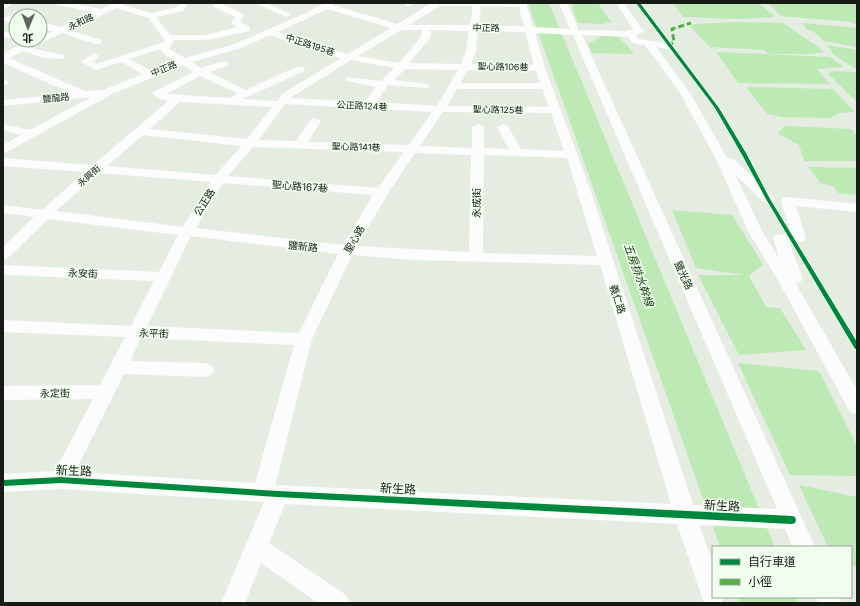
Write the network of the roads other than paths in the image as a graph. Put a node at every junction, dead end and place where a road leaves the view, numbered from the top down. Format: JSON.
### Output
{"nodes":[{"id":1,"x":9,"y":3,"type":"edge"},
{"id":2,"x":57,"y":3,"type":"edge"},
{"id":3,"x":184,"y":3,"type":"edge"},
{"id":4,"x":216,"y":3,"type":"edge"},
{"id":5,"x":259,"y":3,"type":"edge"},
{"id":6,"x":438,"y":3,"type":"edge"},
{"id":7,"x":563,"y":3,"type":"edge"},
{"id":8,"x":620,"y":3,"type":"edge"},
{"id":9,"x":118,"y":4,"type":"edge"},
{"id":10,"x":288,"y":4,"type":"edge"},
{"id":11,"x":477,"y":4,"type":"junction"},
{"id":12,"x":523,"y":4,"type":"edge"},
{"id":13,"x":329,"y":5,"type":"edge"},
{"id":14,"x":3,"y":7,"type":"edge"},
{"id":15,"x":362,"y":7,"type":"dead end"},
{"id":16,"x":272,"y":8,"type":"junction"},
{"id":17,"x":104,"y":12,"type":"junction"},
{"id":18,"x":347,"y":13,"type":"junction"},
{"id":19,"x":286,"y":14,"type":"dead end"},
{"id":20,"x":386,"y":14,"type":"dead end"},
{"id":21,"x":152,"y":16,"type":"junction"},
{"id":22,"x":406,"y":22,"type":"junction"},
{"id":23,"x":48,"y":27,"type":"edge"},
{"id":24,"x":396,"y":27,"type":"junction"},
{"id":25,"x":244,"y":28,"type":"junction"},
{"id":26,"x":427,"y":28,"type":"junction"},
{"id":27,"x":474,"y":28,"type":"junction"},
{"id":28,"x":62,"y":30,"type":"junction"},
{"id":29,"x":533,"y":30,"type":"junction"},
{"id":30,"x":572,"y":32,"type":"junction"},
{"id":31,"x":267,"y":33,"type":"junction"},
{"id":32,"x":631,"y":34,"type":"junction"},
{"id":33,"x":48,"y":36,"type":"edge"},
{"id":34,"x":168,"y":41,"type":"junction"},
{"id":35,"x":98,"y":42,"type":"dead end"},
{"id":36,"x":648,"y":43,"type":"junction"},
{"id":37,"x":668,"y":46,"type":"road end"},
{"id":38,"x":22,"y":48,"type":"joint"},
{"id":39,"x":94,"y":56,"type":"dead end"},
{"id":40,"x":60,"y":57,"type":"dead end"},
{"id":41,"x":349,"y":57,"type":"junction"},
{"id":42,"x":3,"y":58,"type":"edge"},
{"id":43,"x":122,"y":59,"type":"junction"},
{"id":44,"x":184,"y":61,"type":"junction"},
{"id":45,"x":224,"y":64,"type":"dead end"},
{"id":46,"x":402,"y":66,"type":"junction"},
{"id":47,"x":465,"y":66,"type":"junction"},
{"id":48,"x":540,"y":68,"type":"junction"},
{"id":49,"x":300,"y":69,"type":"dead end"},
{"id":50,"x":200,"y":72,"type":"junction"},
{"id":51,"x":151,"y":74,"type":"junction"},
{"id":52,"x":351,"y":79,"type":"dead end"},
{"id":53,"x":384,"y":84,"type":"junction"},
{"id":54,"x":424,"y":86,"type":"dead end"},
{"id":55,"x":453,"y":86,"type":"junction"},
{"id":56,"x":548,"y":86,"type":"junction"},
{"id":57,"x":108,"y":92,"type":"junction"},
{"id":58,"x":245,"y":93,"type":"junction"},
{"id":59,"x":86,"y":96,"type":"junction"},
{"id":60,"x":177,"y":99,"type":"junction"},
{"id":61,"x":229,"y":101,"type":"junction"},
{"id":62,"x":3,"y":103,"type":"edge"},
{"id":63,"x":282,"y":103,"type":"junction"},
{"id":64,"x":368,"y":106,"type":"junction"},
{"id":65,"x":440,"y":109,"type":"junction"},
{"id":66,"x":555,"y":110,"type":"junction"},
{"id":67,"x":315,"y":121,"type":"dead end"},
{"id":68,"x":3,"y":127,"type":"edge"},
{"id":69,"x":478,"y":127,"type":"dead end"},
{"id":70,"x":503,"y":127,"type":"dead end"},
{"id":71,"x":141,"y":131,"type":"junction"},
{"id":72,"x":31,"y":134,"type":"junction"},
{"id":73,"x":250,"y":143,"type":"junction"},
{"id":74,"x":300,"y":145,"type":"junction"},
{"id":75,"x":3,"y":150,"type":"edge"},
{"id":76,"x":410,"y":150,"type":"junction"},
{"id":77,"x":477,"y":152,"type":"junction"},
{"id":78,"x":517,"y":153,"type":"junction"},
{"id":79,"x":572,"y":155,"type":"junction"},
{"id":80,"x":723,"y":161,"type":"junction"},
{"id":81,"x":3,"y":162,"type":"edge"},
{"id":82,"x":97,"y":169,"type":"junction"},
{"id":83,"x":219,"y":179,"type":"junction"},
{"id":84,"x":382,"y":192,"type":"junction"},
{"id":85,"x":768,"y":199,"type":"dead end"},
{"id":86,"x":857,"y":208,"type":"edge"},
{"id":87,"x":3,"y":209,"type":"edge"},
{"id":88,"x":46,"y":214,"type":"junction"},
{"id":89,"x":186,"y":232,"type":"junction"},
{"id":90,"x":347,"y":250,"type":"junction"},
{"id":91,"x":3,"y":255,"type":"edge"},
{"id":92,"x":476,"y":255,"type":"junction"},
{"id":93,"x":606,"y":260,"type":"junction"},
{"id":94,"x":3,"y":270,"type":"edge"},
{"id":95,"x":163,"y":277,"type":"junction"},
{"id":96,"x":786,"y":280,"type":"junction"},
{"id":97,"x":3,"y":326,"type":"edge"},
{"id":98,"x":136,"y":332,"type":"junction"},
{"id":99,"x":304,"y":339,"type":"junction"},
{"id":100,"x":118,"y":367,"type":"junction"},
{"id":101,"x":205,"y":370,"type":"dead end"},
{"id":102,"x":106,"y":392,"type":"junction"},
{"id":103,"x":3,"y":393,"type":"edge"},
{"id":104,"x":857,"y":407,"type":"edge"},
{"id":105,"x":62,"y":480,"type":"junction"},
{"id":106,"x":3,"y":483,"type":"edge"},
{"id":107,"x":270,"y":493,"type":"junction"},
{"id":108,"x":685,"y":515,"type":"junction"},
{"id":109,"x":792,"y":520,"type":"junction"},
{"id":110,"x":804,"y":546,"type":"edge"},
{"id":111,"x":256,"y":547,"type":"junction"},
{"id":112,"x":712,"y":593,"type":"edge"},
{"id":113,"x":234,"y":603,"type":"edge"},
{"id":114,"x":338,"y":603,"type":"edge"}],
"edges":[{"from":1,"to":14,"type":"street"},
{"from":2,"to":17,"type":"street"},
{"from":3,"to":21,"type":"street"},
{"from":4,"to":25,"type":"street"},
{"from":5,"to":16,"type":"street"},
{"from":6,"to":11,"type":"street"},
{"from":6,"to":22,"type":"street","name":"公正路"},
{"from":7,"to":30,"type":"street","name":"鹽光路"},
{"from":8,"to":32,"type":"street"},
{"from":9,"to":17,"type":"street","name":"永和路"},
{"from":9,"to":21,"type":"street"},
{"from":10,"to":16,"type":"street"},
{"from":11,"to":12,"type":"street"},
{"from":11,"to":27,"type":"street","name":"聖心路"},
{"from":12,"to":29,"type":"street","name":"義仁路"},
{"from":13,"to":18,"type":"street","name":"中正路"},
{"from":13,"to":31,"type":"street","name":"中正路"},
{"from":15,"to":18,"type":"street"},
{"from":16,"to":19,"type":"street"},
{"from":17,"to":28,"type":"street","name":"永和路"},
{"from":18,"to":24,"type":"street","name":"中正路"},
{"from":20,"to":22,"type":"street"},
{"from":21,"to":34,"type":"street"},
{"from":22,"to":24,"type":"street","name":"公正路"},
{"from":23,"to":28,"type":"street"},
{"from":24,"to":26,"type":"street","name":"中正路"},
{"from":24,"to":41,"type":"street","name":"公正路"},
{"from":25,"to":31,"type":"street","name":"中正路195巷"},
{"from":25,"to":34,"type":"street"},
{"from":26,"to":27,"type":"street","name":"中正路"},
{"from":26,"to":46,"type":"street"},
{"from":27,"to":29,"type":"street","name":"中正路"},
{"from":27,"to":47,"type":"street","name":"聖心路"},
{"from":28,"to":33,"type":"street","name":"永和路"},
{"from":28,"to":35,"type":"street"},
{"from":29,"to":30,"type":"street","name":"中正路"},
{"from":29,"to":48,"type":"street","name":"義仁路"},
{"from":30,"to":32,"type":"street","name":"中正路"},
{"from":30,"to":109,"type":"street","name":"鹽光路"},
{"from":31,"to":41,"type":"street","name":"中正路195巷"},
{"from":31,"to":44,"type":"street","name":"中正路"},
{"from":32,"to":36,"type":"street"},
{"from":34,"to":43,"type":"street"},
{"from":34,"to":44,"type":"street"},
{"from":36,"to":37,"type":"street"},
{"from":36,"to":80,"type":"street"},
{"from":38,"to":40,"type":"street"},
{"from":38,"to":42,"type":"street","name":"永和路"},
{"from":39,"to":43,"type":"street"},
{"from":41,"to":46,"type":"street","name":"中正路195巷"},
{"from":41,"to":63,"type":"street","name":"公正路"},
{"from":42,"to":59,"type":"street"},
{"from":43,"to":51,"type":"street"},
{"from":44,"to":50,"type":"street"},
{"from":44,"to":51,"type":"street","name":"中正路"},
{"from":45,"to":50,"type":"street"},
{"from":46,"to":47,"type":"street","name":"聖心路106巷"},
{"from":46,"to":53,"type":"street"},
{"from":47,"to":48,"type":"street","name":"聖心路106巷"},
{"from":47,"to":55,"type":"street","name":"聖心路"},
{"from":48,"to":56,"type":"street","name":"義仁路"},
{"from":49,"to":58,"type":"street"},
{"from":50,"to":58,"type":"street"},
{"from":50,"to":60,"type":"street","name":"公正路124巷"},
{"from":51,"to":57,"type":"street","name":"中正路"},
{"from":52,"to":53,"type":"street"},
{"from":53,"to":54,"type":"street"},
{"from":53,"to":64,"type":"street"},
{"from":55,"to":56,"type":"street"},
{"from":55,"to":65,"type":"street","name":"聖心路"},
{"from":56,"to":66,"type":"street","name":"義仁路"},
{"from":57,"to":59,"type":"street","name":"鹽龍路"},
{"from":57,"to":72,"type":"street","name":"中正路"},
{"from":58,"to":61,"type":"street"},
{"from":59,"to":62,"type":"street","name":"鹽龍路"},
{"from":60,"to":61,"type":"street","name":"公正路124巷"},
{"from":60,"to":71,"type":"street","name":"永興街"},
{"from":61,"to":63,"type":"street","name":"公正路124巷"},
{"from":63,"to":64,"type":"street","name":"公正路124巷"},
{"from":63,"to":73,"type":"street","name":"公正路"},
{"from":64,"to":65,"type":"street","name":"公正路124巷"},
{"from":65,"to":66,"type":"street","name":"聖心路125巷"},
{"from":65,"to":76,"type":"street","name":"聖心路"},
{"from":66,"to":79,"type":"street","name":"義仁路"},
{"from":67,"to":74,"type":"street"},
{"from":68,"to":72,"type":"street"},
{"from":69,"to":77,"type":"street","name":"永成街"},
{"from":70,"to":78,"type":"street"},
{"from":71,"to":73,"type":"street","name":"聖心路141巷"},
{"from":71,"to":82,"type":"street","name":"永興街"},
{"from":72,"to":75,"type":"street","name":"中正路"},
{"from":73,"to":74,"type":"street","name":"聖心路141巷"},
{"from":73,"to":83,"type":"street","name":"公正路"},
{"from":74,"to":76,"type":"street","name":"聖心路141巷"},
{"from":76,"to":77,"type":"street","name":"聖心路141巷"},
{"from":76,"to":84,"type":"street","name":"聖心路"},
{"from":77,"to":78,"type":"street","name":"聖心路141巷"},
{"from":77,"to":92,"type":"street","name":"永成街"},
{"from":78,"to":79,"type":"street","name":"聖心路141巷"},
{"from":79,"to":93,"type":"street","name":"義仁路"},
{"from":80,"to":85,"type":"street"},
{"from":80,"to":96,"type":"street"},
{"from":81,"to":82,"type":"street","name":"聖心路167巷"},
{"from":82,"to":83,"type":"street","name":"聖心路167巷"},
{"from":82,"to":88,"type":"street","name":"永興街"},
{"from":83,"to":84,"type":"street","name":"聖心路167巷"},
{"from":83,"to":89,"type":"street","name":"公正路"},
{"from":84,"to":90,"type":"street","name":"聖心路"},
{"from":86,"to":96,"type":"street"},
{"from":87,"to":88,"type":"street","name":"鹽新路"},
{"from":88,"to":89,"type":"street","name":"鹽新路"},
{"from":88,"to":91,"type":"street","name":"永興街"},
{"from":89,"to":90,"type":"street","name":"鹽新路"},
{"from":89,"to":95,"type":"street","name":"公正路"},
{"from":90,"to":92,"type":"street","name":"鹽新路"},
{"from":90,"to":99,"type":"street","name":"聖心路"},
{"from":92,"to":93,"type":"street","name":"鹽新路"},
{"from":93,"to":108,"type":"street","name":"義仁路"},
{"from":94,"to":95,"type":"street","name":"永安街"},
{"from":95,"to":98,"type":"street","name":"公正路"},
{"from":96,"to":104,"type":"street"},
{"from":97,"to":98,"type":"street","name":"永平街"},
{"from":98,"to":99,"type":"street","name":"永平街"},
{"from":98,"to":100,"type":"street","name":"公正路"},
{"from":99,"to":107,"type":"street","name":"聖心路"},
{"from":100,"to":101,"type":"street"},
{"from":100,"to":102,"type":"street","name":"公正路"},
{"from":102,"to":103,"type":"street","name":"永定街"},
{"from":102,"to":105,"type":"street","name":"公正路"},
{"from":105,"to":106,"type":"street","name":"新生路"},
{"from":105,"to":107,"type":"street","name":"新生路"},
{"from":107,"to":108,"type":"street","name":"新生路"},
{"from":107,"to":111,"type":"street","name":"聖心路"},
{"from":108,"to":109,"type":"street","name":"新生路"},
{"from":108,"to":112,"type":"street","name":"義仁路"},
{"from":109,"to":110,"type":"street","name":"鹽光路"},
{"from":111,"to":113,"type":"street","name":"聖心路"},
{"from":111,"to":114,"type":"street"}]}
